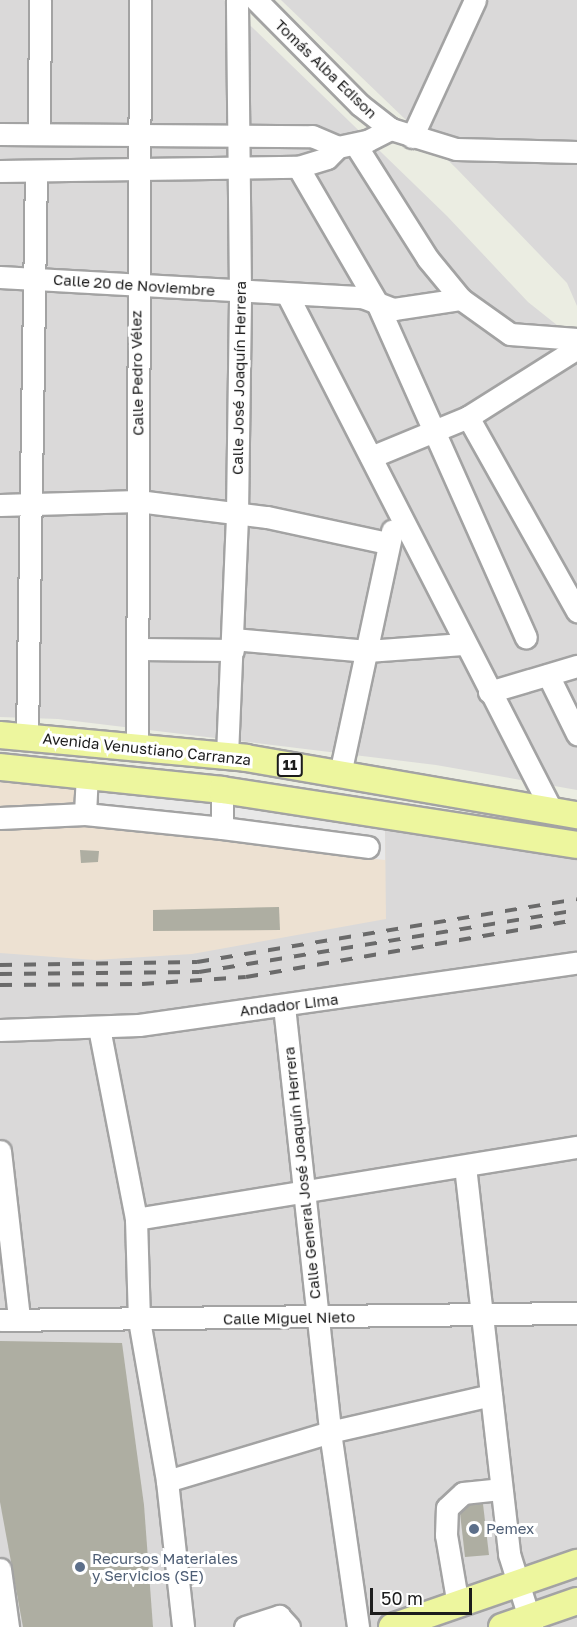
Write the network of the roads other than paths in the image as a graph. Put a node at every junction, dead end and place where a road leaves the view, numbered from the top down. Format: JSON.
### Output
{"nodes":[{"id":1,"x":40,"y":0,"type":"edge"},
{"id":2,"x":140,"y":0,"type":"edge"},
{"id":3,"x":237,"y":0,"type":"edge"},
{"id":4,"x":256,"y":0,"type":"edge"},
{"id":5,"x":475,"y":0,"type":"edge"},
{"id":6,"x":391,"y":129,"type":"junction"},
{"id":7,"x":0,"y":134,"type":"edge"},
{"id":8,"x":39,"y":134,"type":"junction"},
{"id":9,"x":238,"y":134,"type":"junction"},
{"id":10,"x":138,"y":135,"type":"junction"},
{"id":11,"x":412,"y":137,"type":"junction"},
{"id":12,"x":346,"y":145,"type":"junction"},
{"id":13,"x":577,"y":152,"type":"edge"},
{"id":14,"x":298,"y":167,"type":"junction"},
{"id":15,"x":238,"y":170,"type":"junction"},
{"id":16,"x":0,"y":171,"type":"edge"},
{"id":17,"x":36,"y":171,"type":"junction"},
{"id":18,"x":137,"y":171,"type":"junction"},
{"id":19,"x":0,"y":277,"type":"edge"},
{"id":20,"x":34,"y":278,"type":"junction"},
{"id":21,"x":136,"y":284,"type":"junction"},
{"id":22,"x":240,"y":292,"type":"junction"},
{"id":23,"x":288,"y":296,"type":"junction"},
{"id":24,"x":461,"y":299,"type":"junction"},
{"id":25,"x":377,"y":303,"type":"junction"},
{"id":26,"x":577,"y":339,"type":"edge"},
{"id":27,"x":577,"y":348,"type":"edge"},
{"id":28,"x":468,"y":417,"type":"junction"},
{"id":29,"x":435,"y":430,"type":"junction"},
{"id":30,"x":371,"y":457,"type":"junction"},
{"id":31,"x":138,"y":501,"type":"junction"},
{"id":32,"x":31,"y":502,"type":"junction"},
{"id":33,"x":0,"y":506,"type":"edge"},
{"id":34,"x":237,"y":514,"type":"junction"},
{"id":35,"x":399,"y":516,"type":"junction"},
{"id":36,"x":387,"y":543,"type":"junction"},
{"id":37,"x":577,"y":611,"type":"edge"},
{"id":38,"x":526,"y":637,"type":"dead end"},
{"id":39,"x":463,"y":644,"type":"junction"},
{"id":40,"x":233,"y":645,"type":"junction"},
{"id":41,"x":139,"y":649,"type":"junction"},
{"id":42,"x":367,"y":651,"type":"junction"},
{"id":43,"x":577,"y":666,"type":"edge"},
{"id":44,"x":548,"y":675,"type":"junction"},
{"id":45,"x":489,"y":692,"type":"junction"},
{"id":46,"x":577,"y":734,"type":"edge"},
{"id":47,"x":0,"y":735,"type":"edge"},
{"id":48,"x":27,"y":737,"type":"junction"},
{"id":49,"x":137,"y":746,"type":"junction"},
{"id":50,"x":227,"y":755,"type":"junction"},
{"id":51,"x":0,"y":767,"type":"edge"},
{"id":52,"x":87,"y":773,"type":"junction"},
{"id":53,"x":340,"y":774,"type":"junction"},
{"id":54,"x":222,"y":790,"type":"junction"},
{"id":55,"x":552,"y":811,"type":"junction"},
{"id":56,"x":84,"y":814,"type":"junction"},
{"id":57,"x":577,"y":815,"type":"edge"},
{"id":58,"x":0,"y":818,"type":"edge"},
{"id":59,"x":222,"y":828,"type":"junction"},
{"id":60,"x":577,"y":844,"type":"edge"},
{"id":61,"x":368,"y":847,"type":"dead end"},
{"id":62,"x":577,"y":963,"type":"edge"},
{"id":63,"x":284,"y":1005,"type":"junction"},
{"id":64,"x":99,"y":1028,"type":"junction"},
{"id":65,"x":0,"y":1030,"type":"edge"},
{"id":66,"x":577,"y":1147,"type":"edge"},
{"id":67,"x":0,"y":1151,"type":"edge"},
{"id":68,"x":465,"y":1166,"type":"junction"},
{"id":69,"x":304,"y":1190,"type":"junction"},
{"id":70,"x":136,"y":1219,"type":"junction"},
{"id":71,"x":577,"y":1313,"type":"edge"},
{"id":72,"x":482,"y":1314,"type":"junction"},
{"id":73,"x":318,"y":1318,"type":"junction"},
{"id":74,"x":10,"y":1320,"type":"edge"},
{"id":75,"x":139,"y":1320,"type":"junction"},
{"id":76,"x":491,"y":1395,"type":"junction"},
{"id":77,"x":330,"y":1432,"type":"junction"},
{"id":78,"x":167,"y":1481,"type":"junction"},
{"id":79,"x":500,"y":1489,"type":"junction"},
{"id":80,"x":577,"y":1563,"type":"edge"},
{"id":81,"x":0,"y":1569,"type":"edge"},
{"id":82,"x":517,"y":1584,"type":"junction"},
{"id":83,"x":577,"y":1601,"type":"edge"},
{"id":84,"x":458,"y":1605,"type":"junction"},
{"id":85,"x":531,"y":1622,"type":"edge"},
{"id":86,"x":8,"y":1627,"type":"edge"},
{"id":87,"x":183,"y":1627,"type":"edge"},
{"id":88,"x":244,"y":1627,"type":"edge"},
{"id":89,"x":289,"y":1627,"type":"edge"},
{"id":90,"x":358,"y":1627,"type":"edge"},
{"id":91,"x":392,"y":1627,"type":"edge"},
{"id":92,"x":502,"y":1627,"type":"edge"}],
"edges":[{"from":1,"to":8,"type":"street"},
{"from":2,"to":10,"type":"street","name":"Calle Pedro Vélez"},
{"from":3,"to":9,"type":"street","name":"Calle José Joaquín Herrera"},
{"from":4,"to":6,"type":"street","name":"Tomás Alba Edison"},
{"from":5,"to":11,"type":"street"},
{"from":6,"to":11,"type":"street","name":"Tomás Alba Edison"},
{"from":6,"to":12,"type":"street"},
{"from":7,"to":8,"type":"street"},
{"from":8,"to":10,"type":"street"},
{"from":9,"to":10,"type":"street"},
{"from":9,"to":12,"type":"street"},
{"from":9,"to":15,"type":"street","name":"Calle José Joaquín Herrera"},
{"from":10,"to":18,"type":"street","name":"Calle Pedro Vélez"},
{"from":11,"to":13,"type":"street","name":"Tomás Alba Edison"},
{"from":12,"to":14,"type":"street"},
{"from":12,"to":24,"type":"street"},
{"from":14,"to":15,"type":"street"},
{"from":14,"to":25,"type":"street"},
{"from":15,"to":18,"type":"street"},
{"from":15,"to":22,"type":"street","name":"Calle José Joaquín Herrera"},
{"from":16,"to":17,"type":"street"},
{"from":17,"to":18,"type":"street"},
{"from":17,"to":20,"type":"street"},
{"from":18,"to":21,"type":"street","name":"Calle Pedro Vélez"},
{"from":19,"to":20,"type":"street","name":"Calle 20 de Noviembre"},
{"from":20,"to":21,"type":"street","name":"Calle 20 de Noviembre"},
{"from":20,"to":32,"type":"street"},
{"from":21,"to":22,"type":"street","name":"Calle 20 de Noviembre"},
{"from":21,"to":31,"type":"street","name":"Calle Pedro Vélez"},
{"from":22,"to":23,"type":"street","name":"Calle 20 de Noviembre"},
{"from":22,"to":34,"type":"street","name":"Calle José Joaquín Herrera"},
{"from":23,"to":25,"type":"street","name":"Calle 20 de Noviembre"},
{"from":23,"to":30,"type":"street"},
{"from":24,"to":25,"type":"street","name":"Calle 20 de Noviembre"},
{"from":24,"to":26,"type":"street"},
{"from":25,"to":29,"type":"street"},
{"from":27,"to":28,"type":"street"},
{"from":28,"to":29,"type":"street"},
{"from":28,"to":37,"type":"street"},
{"from":29,"to":30,"type":"street"},
{"from":29,"to":38,"type":"street"},
{"from":30,"to":35,"type":"street"},
{"from":31,"to":32,"type":"street"},
{"from":31,"to":34,"type":"street"},
{"from":31,"to":41,"type":"street","name":"Calle Pedro Vélez"},
{"from":32,"to":33,"type":"street"},
{"from":32,"to":48,"type":"street"},
{"from":34,"to":36,"type":"street"},
{"from":34,"to":40,"type":"street","name":"Calle José Joaquín Herrera"},
{"from":35,"to":36,"type":"street"},
{"from":35,"to":39,"type":"street"},
{"from":36,"to":42,"type":"street"},
{"from":39,"to":42,"type":"street"},
{"from":39,"to":45,"type":"street"},
{"from":40,"to":41,"type":"street"},
{"from":40,"to":42,"type":"street"},
{"from":40,"to":50,"type":"street","name":"Calle José Joaquín Herrera"},
{"from":41,"to":49,"type":"street","name":"Calle Pedro Vélez"},
{"from":42,"to":53,"type":"street"},
{"from":43,"to":44,"type":"street"},
{"from":44,"to":45,"type":"street"},
{"from":44,"to":46,"type":"street"},
{"from":45,"to":55,"type":"street"},
{"from":47,"to":48,"type":"main road","name":"Avenida Venustiano Carranza","number":"11"},
{"from":48,"to":49,"type":"main road","name":"Avenida Venustiano Carranza","number":"11"},
{"from":49,"to":50,"type":"main road","name":"Avenida Venustiano Carranza","number":"11"},
{"from":50,"to":53,"type":"main road","name":"Avenida Venustiano Carranza","number":"11"},
{"from":51,"to":52,"type":"main road","name":"Avenida Venustiano Carranza","number":"11"},
{"from":52,"to":54,"type":"main road","name":"Avenida Venustiano Carranza","number":"11"},
{"from":52,"to":56,"type":"street"},
{"from":53,"to":55,"type":"main road","name":"Avenida Venustiano Carranza","number":"11"},
{"from":54,"to":59,"type":"street"},
{"from":54,"to":60,"type":"main road","name":"Avenida Venustiano Carranza","number":"11"},
{"from":55,"to":57,"type":"main road","name":"Avenida Venustiano Carranza","number":"11"},
{"from":56,"to":58,"type":"street"},
{"from":56,"to":59,"type":"street"},
{"from":59,"to":61,"type":"street"},
{"from":62,"to":63,"type":"street","name":"Andador Lima"},
{"from":63,"to":64,"type":"street","name":"Andador Lima"},
{"from":63,"to":69,"type":"street","name":"Calle General José Joaquín Herrera"},
{"from":64,"to":65,"type":"street","name":"Andador Lima"},
{"from":64,"to":70,"type":"street"},
{"from":66,"to":68,"type":"street"},
{"from":67,"to":74,"type":"street"},
{"from":68,"to":69,"type":"street"},
{"from":68,"to":72,"type":"street"},
{"from":69,"to":70,"type":"street"},
{"from":69,"to":73,"type":"street","name":"Calle General José Joaquín Herrera"},
{"from":70,"to":75,"type":"street"},
{"from":71,"to":72,"type":"street","name":"Calle Miguel Nieto"},
{"from":72,"to":73,"type":"street","name":"Calle Miguel Nieto"},
{"from":72,"to":76,"type":"street"},
{"from":73,"to":75,"type":"street","name":"Calle Miguel Nieto"},
{"from":73,"to":77,"type":"street","name":"Calle General José Joaquín Herrera"},
{"from":74,"to":75,"type":"street","name":"Calle Miguel Nieto"},
{"from":75,"to":78,"type":"street"},
{"from":76,"to":77,"type":"street"},
{"from":76,"to":79,"type":"street"},
{"from":77,"to":78,"type":"street"},
{"from":77,"to":90,"type":"street","name":"Calle General José Joaquín Herrera"},
{"from":78,"to":87,"type":"street"},
{"from":79,"to":82,"type":"street"},
{"from":79,"to":84,"type":"street"},
{"from":80,"to":82,"type":"main road"},
{"from":81,"to":86,"type":"street"},
{"from":82,"to":84,"type":"main road"},
{"from":82,"to":85,"type":"street"},
{"from":83,"to":85,"type":"main road"},
{"from":84,"to":91,"type":"main road"},
{"from":85,"to":92,"type":"main road"},
{"from":88,"to":89,"type":"street"}]}
